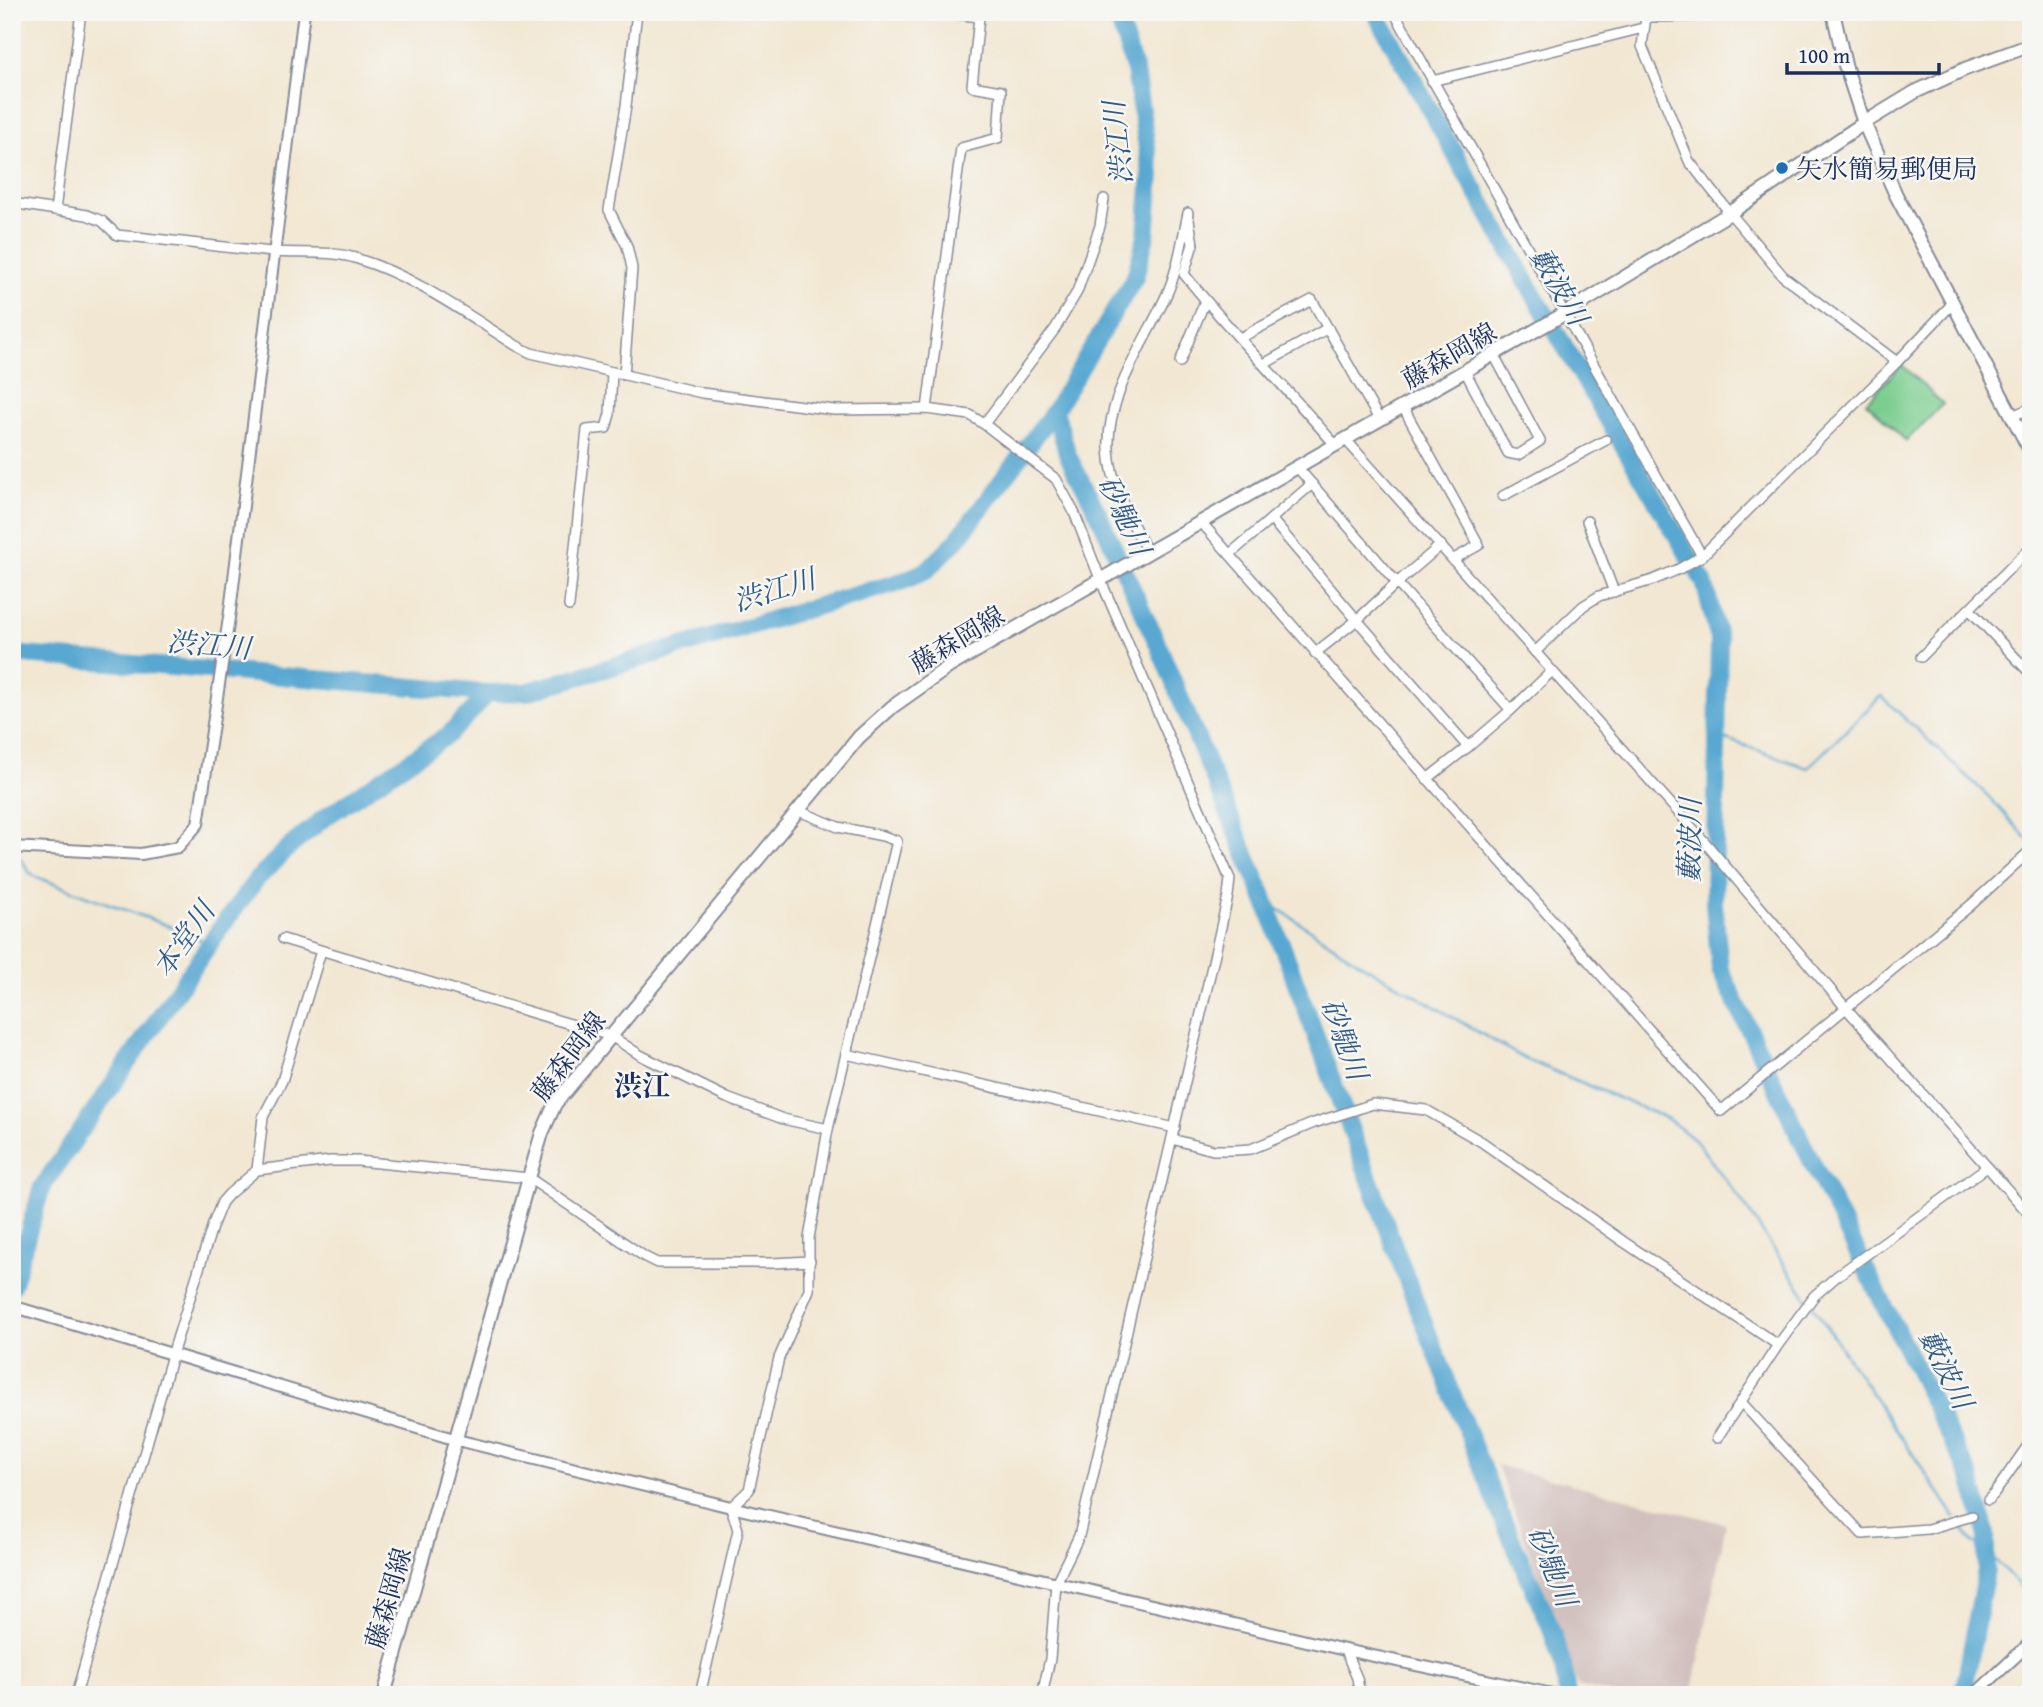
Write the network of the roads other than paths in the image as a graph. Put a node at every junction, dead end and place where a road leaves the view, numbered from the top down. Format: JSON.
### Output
{"nodes":[{"id":1,"x":81,"y":12,"type":"edge"},
{"id":2,"x":304,"y":12,"type":"edge"},
{"id":3,"x":637,"y":12,"type":"edge"},
{"id":4,"x":942,"y":12,"type":"edge"},
{"id":5,"x":1394,"y":12,"type":"edge"},
{"id":6,"x":1720,"y":12,"type":"edge"},
{"id":7,"x":1833,"y":12,"type":"edge"},
{"id":8,"x":1645,"y":15,"type":"edge"},
{"id":9,"x":1643,"y":29,"type":"junction"},
{"id":10,"x":2031,"y":45,"type":"edge"},
{"id":11,"x":1432,"y":81,"type":"junction"},
{"id":12,"x":1864,"y":122,"type":"junction"},
{"id":13,"x":1104,"y":199,"type":"dead end"},
{"id":14,"x":12,"y":204,"type":"edge"},
{"id":15,"x":55,"y":210,"type":"junction"},
{"id":16,"x":1730,"y":213,"type":"junction"},
{"id":17,"x":274,"y":252,"type":"junction"},
{"id":18,"x":1205,"y":301,"type":"junction"},
{"id":19,"x":1953,"y":303,"type":"junction"},
{"id":20,"x":1564,"y":314,"type":"junction"},
{"id":21,"x":1328,"y":328,"type":"junction"},
{"id":22,"x":1240,"y":338,"type":"junction"},
{"id":23,"x":1494,"y":355,"type":"junction"},
{"id":24,"x":1180,"y":362,"type":"dead end"},
{"id":25,"x":1897,"y":362,"type":"junction"},
{"id":26,"x":1264,"y":364,"type":"junction"},
{"id":27,"x":1465,"y":371,"type":"junction"},
{"id":28,"x":612,"y":372,"type":"junction"},
{"id":29,"x":624,"y":375,"type":"junction"},
{"id":30,"x":1404,"y":407,"type":"junction"},
{"id":31,"x":2031,"y":408,"type":"edge"},
{"id":32,"x":927,"y":409,"type":"junction"},
{"id":33,"x":2012,"y":416,"type":"junction"},
{"id":34,"x":1380,"y":421,"type":"junction"},
{"id":35,"x":984,"y":424,"type":"junction"},
{"id":36,"x":1606,"y":440,"type":"dead end"},
{"id":37,"x":1341,"y":443,"type":"junction"},
{"id":38,"x":2031,"y":452,"type":"edge"},
{"id":39,"x":1298,"y":468,"type":"junction"},
{"id":40,"x":1312,"y":484,"type":"junction"},
{"id":41,"x":1503,"y":496,"type":"dead end"},
{"id":42,"x":1271,"y":519,"type":"junction"},
{"id":43,"x":1587,"y":521,"type":"dead end"},
{"id":44,"x":1201,"y":522,"type":"junction"},
{"id":45,"x":1441,"y":544,"type":"junction"},
{"id":46,"x":2031,"y":547,"type":"edge"},
{"id":47,"x":1148,"y":553,"type":"junction"},
{"id":48,"x":1230,"y":554,"type":"junction"},
{"id":49,"x":1702,"y":556,"type":"junction"},
{"id":50,"x":1454,"y":559,"type":"junction"},
{"id":51,"x":1101,"y":581,"type":"junction"},
{"id":52,"x":1397,"y":583,"type":"junction"},
{"id":53,"x":1614,"y":592,"type":"junction"},
{"id":54,"x":569,"y":606,"type":"dead end"},
{"id":55,"x":1969,"y":610,"type":"junction"},
{"id":56,"x":1357,"y":620,"type":"junction"},
{"id":57,"x":1535,"y":652,"type":"junction"},
{"id":58,"x":1315,"y":653,"type":"junction"},
{"id":59,"x":1921,"y":657,"type":"dead end"},
{"id":60,"x":1552,"y":671,"type":"junction"},
{"id":61,"x":2031,"y":674,"type":"edge"},
{"id":62,"x":1511,"y":710,"type":"junction"},
{"id":63,"x":1468,"y":747,"type":"junction"},
{"id":64,"x":1427,"y":779,"type":"junction"},
{"id":65,"x":799,"y":811,"type":"junction"},
{"id":66,"x":12,"y":847,"type":"edge"},
{"id":67,"x":2031,"y":850,"type":"edge"},
{"id":68,"x":283,"y":939,"type":"dead end"},
{"id":69,"x":321,"y":951,"type":"junction"},
{"id":70,"x":1846,"y":1008,"type":"junction"},
{"id":71,"x":611,"y":1036,"type":"junction"},
{"id":72,"x":846,"y":1054,"type":"junction"},
{"id":73,"x":1175,"y":1128,"type":"junction"},
{"id":74,"x":828,"y":1129,"type":"junction"},
{"id":75,"x":1172,"y":1139,"type":"junction"},
{"id":76,"x":1987,"y":1167,"type":"junction"},
{"id":77,"x":257,"y":1170,"type":"junction"},
{"id":78,"x":529,"y":1178,"type":"junction"},
{"id":79,"x":2031,"y":1216,"type":"edge"},
{"id":80,"x":810,"y":1261,"type":"junction"},
{"id":81,"x":14,"y":1307,"type":"edge"},
{"id":82,"x":1778,"y":1345,"type":"junction"},
{"id":83,"x":172,"y":1355,"type":"junction"},
{"id":84,"x":1741,"y":1402,"type":"junction"},
{"id":85,"x":1717,"y":1438,"type":"dead end"},
{"id":86,"x":457,"y":1440,"type":"junction"},
{"id":87,"x":2031,"y":1441,"type":"edge"},
{"id":88,"x":1988,"y":1500,"type":"dead end"},
{"id":89,"x":731,"y":1507,"type":"junction"},
{"id":90,"x":1972,"y":1516,"type":"dead end"},
{"id":91,"x":1056,"y":1583,"type":"junction"},
{"id":92,"x":2031,"y":1642,"type":"edge"},
{"id":93,"x":1345,"y":1650,"type":"junction"},
{"id":94,"x":1978,"y":1693,"type":"edge"},
{"id":95,"x":76,"y":1695,"type":"edge"},
{"id":96,"x":384,"y":1695,"type":"edge"},
{"id":97,"x":700,"y":1695,"type":"edge"},
{"id":98,"x":1042,"y":1695,"type":"edge"},
{"id":99,"x":1360,"y":1695,"type":"edge"},
{"id":100,"x":1557,"y":1695,"type":"edge"}],
"edges":[{"from":1,"to":15,"type":"street"},
{"from":2,"to":17,"type":"street"},
{"from":3,"to":29,"type":"street"},
{"from":4,"to":32,"type":"street"},
{"from":5,"to":11,"type":"street"},
{"from":6,"to":8,"type":"street"},
{"from":7,"to":12,"type":"main road"},
{"from":8,"to":9,"type":"street"},
{"from":9,"to":11,"type":"street"},
{"from":9,"to":16,"type":"street"},
{"from":10,"to":12,"type":"main road","name":"藤森岡線"},
{"from":11,"to":20,"type":"street"},
{"from":12,"to":16,"type":"main road","name":"藤森岡線"},
{"from":12,"to":19,"type":"main road"},
{"from":13,"to":35,"type":"street"},
{"from":14,"to":15,"type":"street"},
{"from":15,"to":17,"type":"street"},
{"from":16,"to":20,"type":"main road","name":"藤森岡線"},
{"from":16,"to":25,"type":"street"},
{"from":17,"to":28,"type":"street"},
{"from":17,"to":66,"type":"street"},
{"from":18,"to":22,"type":"street"},
{"from":18,"to":24,"type":"street"},
{"from":18,"to":47,"type":"street"},
{"from":19,"to":25,"type":"street"},
{"from":19,"to":33,"type":"main road"},
{"from":20,"to":23,"type":"main road","name":"藤森岡線"},
{"from":20,"to":49,"type":"street"},
{"from":21,"to":22,"type":"street"},
{"from":21,"to":26,"type":"street"},
{"from":21,"to":34,"type":"street"},
{"from":22,"to":26,"type":"street"},
{"from":23,"to":27,"type":"main road","name":"藤森岡線"},
{"from":23,"to":27,"type":"street"},
{"from":25,"to":49,"type":"street"},
{"from":26,"to":37,"type":"street"},
{"from":27,"to":30,"type":"main road","name":"藤森岡線"},
{"from":28,"to":29,"type":"street"},
{"from":28,"to":54,"type":"street"},
{"from":29,"to":32,"type":"street"},
{"from":30,"to":34,"type":"main road","name":"藤森岡線"},
{"from":30,"to":50,"type":"street"},
{"from":31,"to":33,"type":"street"},
{"from":32,"to":35,"type":"street"},
{"from":33,"to":38,"type":"main road"},
{"from":34,"to":37,"type":"main road","name":"藤森岡線"},
{"from":35,"to":51,"type":"street"},
{"from":36,"to":41,"type":"street"},
{"from":37,"to":39,"type":"main road","name":"藤森岡線"},
{"from":37,"to":45,"type":"street"},
{"from":39,"to":40,"type":"street"},
{"from":39,"to":44,"type":"main road","name":"藤森岡線"},
{"from":40,"to":42,"type":"street"},
{"from":40,"to":52,"type":"street"},
{"from":42,"to":48,"type":"street"},
{"from":42,"to":56,"type":"street"},
{"from":43,"to":53,"type":"street"},
{"from":44,"to":47,"type":"main road","name":"藤森岡線"},
{"from":44,"to":48,"type":"street"},
{"from":45,"to":50,"type":"street"},
{"from":45,"to":52,"type":"street"},
{"from":46,"to":55,"type":"street"},
{"from":47,"to":51,"type":"main road","name":"藤森岡線"},
{"from":48,"to":58,"type":"street"},
{"from":49,"to":53,"type":"street"},
{"from":50,"to":57,"type":"street"},
{"from":51,"to":65,"type":"main road","name":"藤森岡線"},
{"from":51,"to":73,"type":"street"},
{"from":52,"to":56,"type":"street"},
{"from":52,"to":62,"type":"street"},
{"from":53,"to":57,"type":"street"},
{"from":55,"to":59,"type":"street"},
{"from":55,"to":61,"type":"street"},
{"from":56,"to":58,"type":"street"},
{"from":56,"to":63,"type":"street"},
{"from":57,"to":60,"type":"street"},
{"from":58,"to":64,"type":"street"},
{"from":60,"to":62,"type":"street"},
{"from":60,"to":70,"type":"street"},
{"from":62,"to":63,"type":"street"},
{"from":63,"to":64,"type":"street"},
{"from":64,"to":70,"type":"street"},
{"from":65,"to":71,"type":"main road","name":"藤森岡線"},
{"from":65,"to":72,"type":"street"},
{"from":67,"to":70,"type":"street"},
{"from":68,"to":69,"type":"street"},
{"from":69,"to":71,"type":"street"},
{"from":69,"to":77,"type":"street"},
{"from":70,"to":76,"type":"street"},
{"from":71,"to":74,"type":"street"},
{"from":71,"to":78,"type":"main road","name":"藤森岡線"},
{"from":72,"to":73,"type":"street"},
{"from":72,"to":74,"type":"street"},
{"from":73,"to":75,"type":"street"},
{"from":74,"to":80,"type":"street"},
{"from":75,"to":82,"type":"street"},
{"from":75,"to":91,"type":"street"},
{"from":76,"to":79,"type":"street"},
{"from":76,"to":82,"type":"street"},
{"from":77,"to":78,"type":"street"},
{"from":77,"to":83,"type":"street"},
{"from":78,"to":80,"type":"street"},
{"from":78,"to":86,"type":"main road","name":"藤森岡線"},
{"from":80,"to":89,"type":"street"},
{"from":81,"to":83,"type":"street"},
{"from":82,"to":84,"type":"street"},
{"from":83,"to":86,"type":"street"},
{"from":83,"to":95,"type":"street"},
{"from":84,"to":85,"type":"street"},
{"from":84,"to":90,"type":"street"},
{"from":86,"to":89,"type":"street"},
{"from":86,"to":96,"type":"main road","name":"藤森岡線"},
{"from":87,"to":88,"type":"street"},
{"from":89,"to":91,"type":"street"},
{"from":89,"to":97,"type":"street"},
{"from":91,"to":93,"type":"street"},
{"from":91,"to":98,"type":"street"},
{"from":92,"to":94,"type":"street"},
{"from":93,"to":99,"type":"street"},
{"from":93,"to":100,"type":"street"}]}
